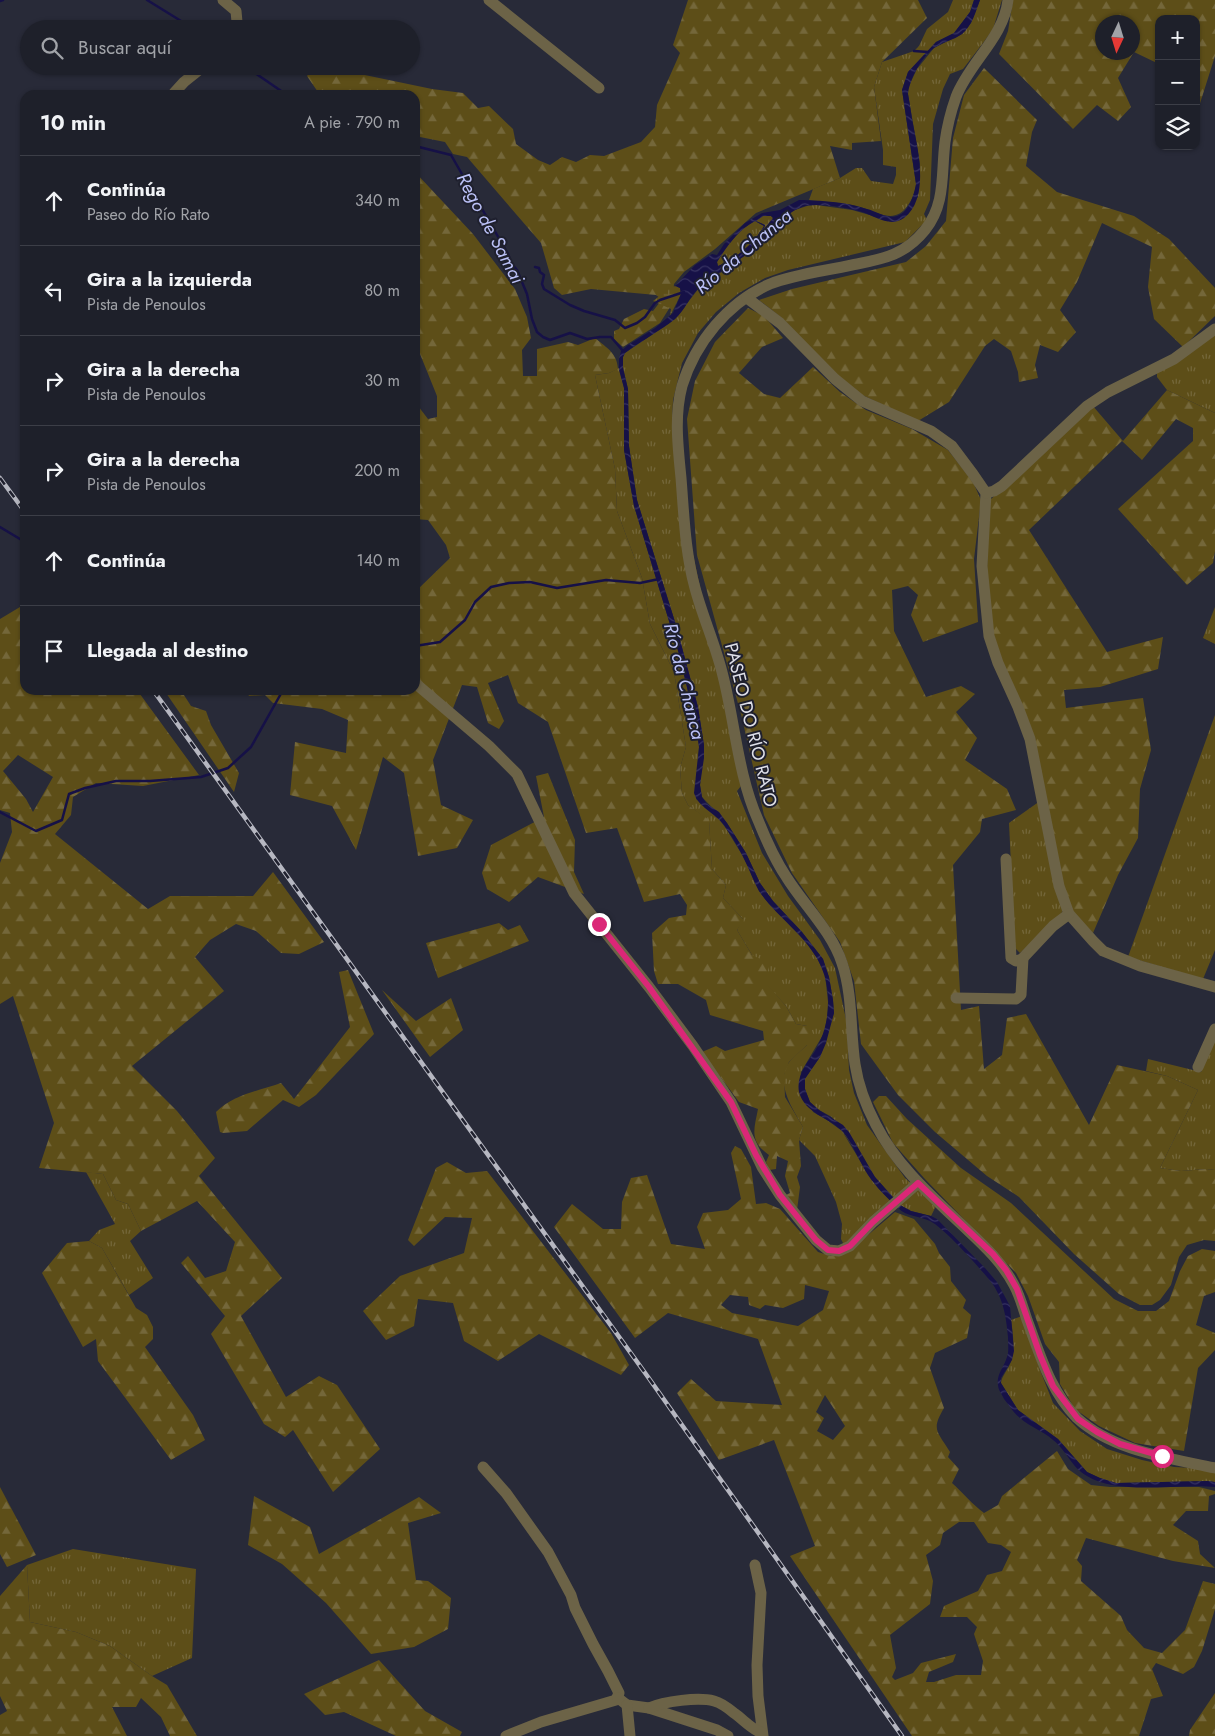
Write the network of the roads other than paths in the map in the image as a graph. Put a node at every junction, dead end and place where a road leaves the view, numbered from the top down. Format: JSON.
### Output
{"nodes":[{"id":1,"x":223,"y":0,"type":"edge"},
{"id":2,"x":489,"y":0,"type":"edge"},
{"id":3,"x":1008,"y":0,"type":"edge"},
{"id":4,"x":237,"y":20,"type":"edge"},
{"id":5,"x":193,"y":75,"type":"edge"},
{"id":6,"x":599,"y":88,"type":"dead end"},
{"id":7,"x":177,"y":90,"type":"edge"},
{"id":8,"x":747,"y":298,"type":"junction"},
{"id":9,"x":1215,"y":329,"type":"edge"},
{"id":10,"x":986,"y":493,"type":"junction"},
{"id":11,"x":420,"y":687,"type":"edge"},
{"id":12,"x":1006,"y":860,"type":"dead end"},
{"id":13,"x":1069,"y":914,"type":"junction"},
{"id":14,"x":1023,"y":958,"type":"junction"},
{"id":15,"x":1215,"y":987,"type":"edge"},
{"id":16,"x":956,"y":998,"type":"dead end"},
{"id":17,"x":1215,"y":1029,"type":"edge"},
{"id":18,"x":1198,"y":1067,"type":"dead end"},
{"id":19,"x":914,"y":1186,"type":"junction"},
{"id":20,"x":483,"y":1467,"type":"dead end"},
{"id":21,"x":1215,"y":1468,"type":"edge"},
{"id":22,"x":755,"y":1565,"type":"dead end"},
{"id":23,"x":622,"y":1702,"type":"junction"},
{"id":24,"x":650,"y":1708,"type":"junction"},
{"id":25,"x":762,"y":1735,"type":"edge"},
{"id":26,"x":506,"y":1736,"type":"edge"},
{"id":27,"x":630,"y":1736,"type":"edge"},
{"id":28,"x":728,"y":1736,"type":"edge"}],
"edges":[{"from":1,"to":4,"type":"street"},
{"from":2,"to":6,"type":"street"},
{"from":3,"to":8,"type":"street","name":"PASEO DO RÍO RATO"},
{"from":5,"to":7,"type":"street"},
{"from":8,"to":10,"type":"street"},
{"from":8,"to":19,"type":"street","name":"PASEO DO RÍO RATO"},
{"from":9,"to":10,"type":"street"},
{"from":10,"to":13,"type":"street"},
{"from":11,"to":19,"type":"street"},
{"from":12,"to":14,"type":"street"},
{"from":13,"to":14,"type":"street"},
{"from":13,"to":15,"type":"street"},
{"from":14,"to":16,"type":"street"},
{"from":17,"to":18,"type":"street"},
{"from":19,"to":21,"type":"street","name":"PASEO DO RÍO RATO"},
{"from":20,"to":23,"type":"street"},
{"from":22,"to":25,"type":"street"},
{"from":23,"to":24,"type":"street"},
{"from":23,"to":26,"type":"street"},
{"from":23,"to":27,"type":"street"},
{"from":24,"to":25,"type":"street"},
{"from":24,"to":28,"type":"street"}]}
